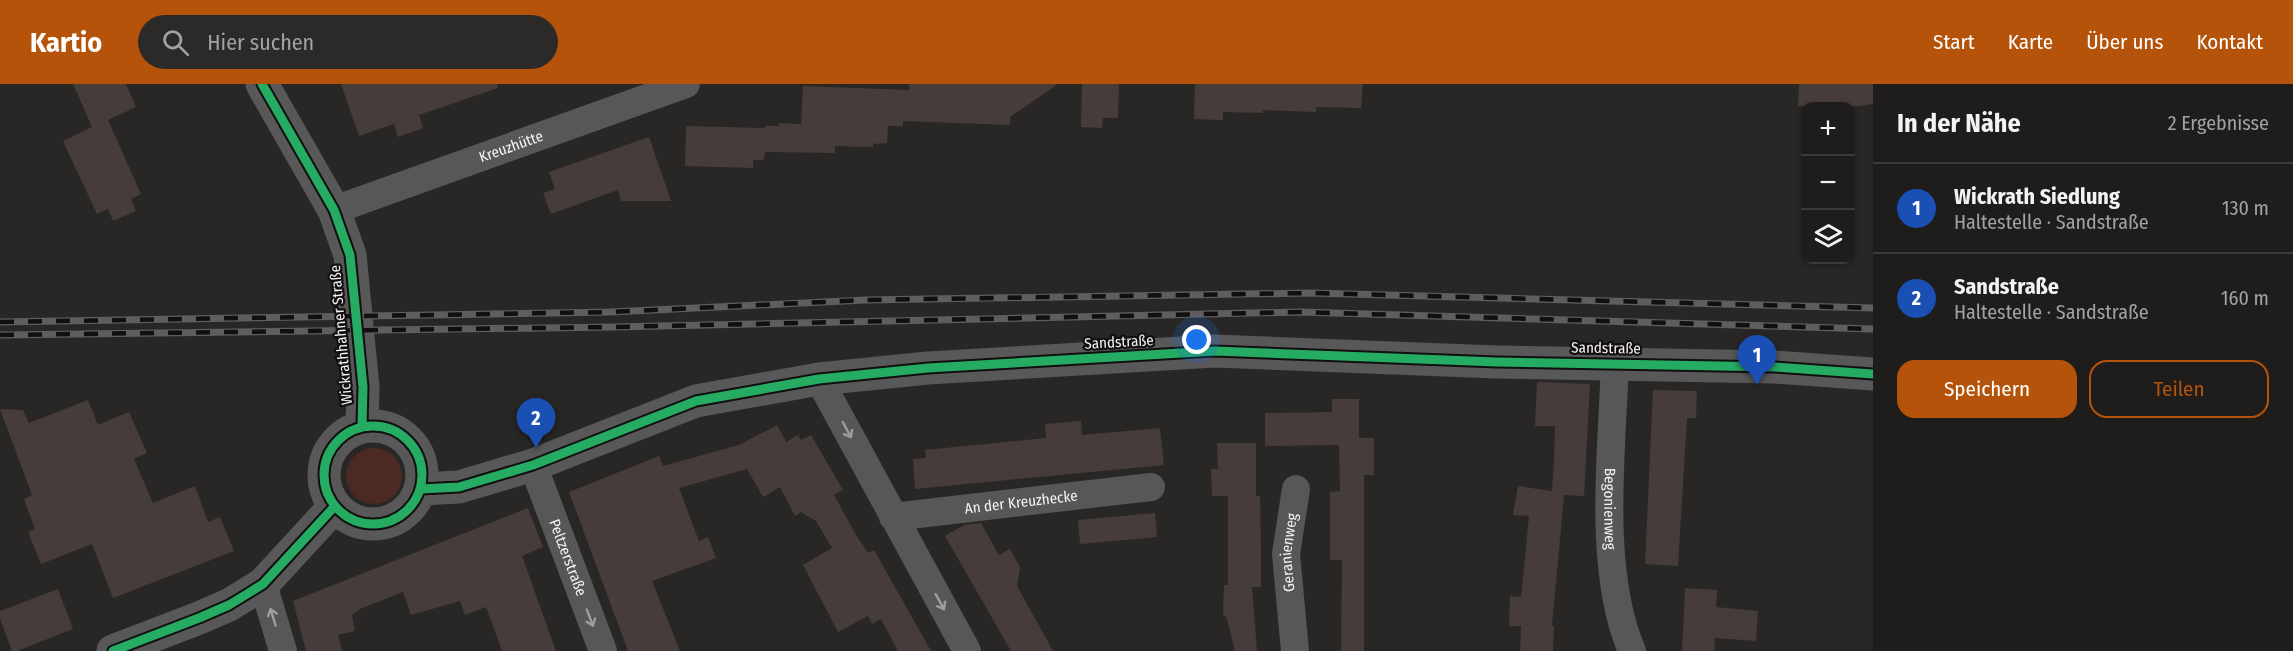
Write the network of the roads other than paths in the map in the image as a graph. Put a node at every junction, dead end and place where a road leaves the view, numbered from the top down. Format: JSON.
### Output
{"nodes":[{"id":1,"x":262,"y":84,"type":"edge"},
{"id":2,"x":686,"y":84,"type":"edge"},
{"id":3,"x":334,"y":210,"type":"junction"},
{"id":4,"x":1615,"y":363,"type":"junction"},
{"id":5,"x":1873,"y":374,"type":"edge"},
{"id":6,"x":819,"y":379,"type":"junction"},
{"id":7,"x":362,"y":426,"type":"junction"},
{"id":8,"x":533,"y":465,"type":"junction"},
{"id":9,"x":1151,"y":487,"type":"dead end"},
{"id":10,"x":421,"y":489,"type":"junction"},
{"id":11,"x":1296,"y":489,"type":"dead end"},
{"id":12,"x":335,"y":506,"type":"junction"},
{"id":13,"x":893,"y":517,"type":"junction"},
{"id":14,"x":263,"y":584,"type":"junction"},
{"id":15,"x":113,"y":651,"type":"edge"},
{"id":16,"x":283,"y":651,"type":"edge"},
{"id":17,"x":603,"y":651,"type":"edge"},
{"id":18,"x":967,"y":651,"type":"edge"},
{"id":19,"x":1295,"y":651,"type":"edge"},
{"id":20,"x":1632,"y":651,"type":"edge"}],
"edges":[{"from":1,"to":3,"type":"main road","name":"Wickrathhahner Straße"},
{"from":2,"to":3,"type":"street","name":"Kreuzhütte"},
{"from":3,"to":7,"type":"main road","name":"Wickrathhahner Straße"},
{"from":4,"to":5,"type":"main road","name":"Sandstraße"},
{"from":4,"to":6,"type":"main road","name":"Sandstraße"},
{"from":4,"to":20,"type":"street","name":"Begonienweg"},
{"from":6,"to":8,"type":"main road","name":"Sandstraße"},
{"from":6,"to":13,"type":"street","one_way":true},
{"from":7,"to":10,"type":"main road"},
{"from":7,"to":12,"type":"main road"},
{"from":8,"to":10,"type":"main road","name":"Sandstraße"},
{"from":8,"to":17,"type":"street","name":"Peltzerstraße","one_way":true},
{"from":9,"to":13,"type":"street","name":"An der Kreuzhecke"},
{"from":10,"to":12,"type":"main road"},
{"from":11,"to":19,"type":"street","name":"Geranienweg"},
{"from":12,"to":14,"type":"main road"},
{"from":13,"to":18,"type":"street","one_way":true},
{"from":14,"to":15,"type":"main road"},
{"from":16,"to":14,"type":"street","one_way":true}]}
